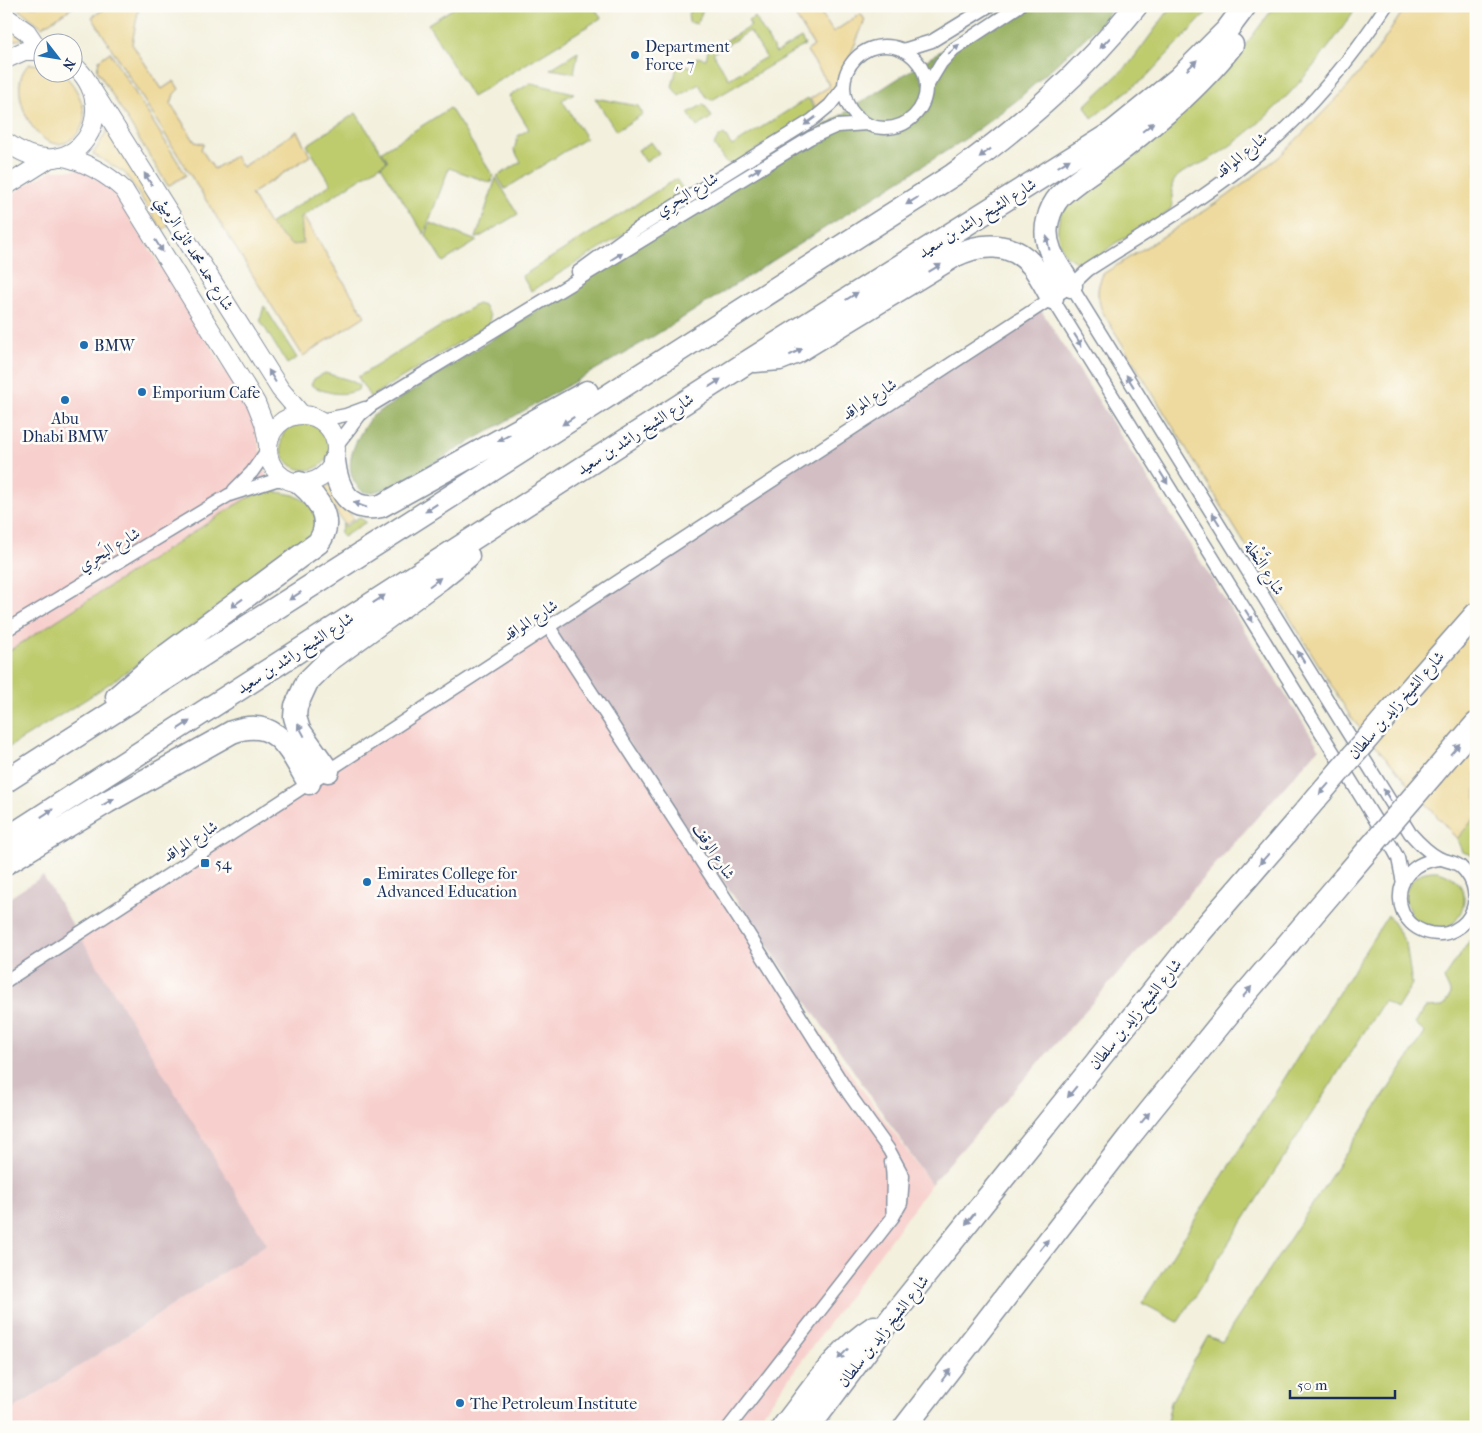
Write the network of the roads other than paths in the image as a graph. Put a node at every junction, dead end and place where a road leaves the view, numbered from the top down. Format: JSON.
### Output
{"nodes":[{"id":1,"x":989,"y":6,"type":"edge"},
{"id":2,"x":1019,"y":6,"type":"edge"},
{"id":3,"x":1136,"y":6,"type":"edge"},
{"id":4,"x":1245,"y":6,"type":"edge"},
{"id":5,"x":1386,"y":6,"type":"edge"},
{"id":6,"x":1394,"y":6,"type":"edge"},
{"id":7,"x":6,"y":16,"type":"edge"},
{"id":8,"x":32,"y":38,"type":"edge"},
{"id":9,"x":903,"y":50,"type":"junction"},
{"id":10,"x":32,"y":51,"type":"edge"},
{"id":11,"x":6,"y":59,"type":"edge"},
{"id":12,"x":82,"y":74,"type":"edge"},
{"id":13,"x":844,"y":87,"type":"junction"},
{"id":14,"x":91,"y":88,"type":"junction"},
{"id":15,"x":926,"y":88,"type":"junction"},
{"id":16,"x":867,"y":124,"type":"junction"},
{"id":17,"x":6,"y":142,"type":"edge"},
{"id":18,"x":56,"y":158,"type":"junction"},
{"id":19,"x":6,"y":186,"type":"edge"},
{"id":20,"x":1071,"y":286,"type":"junction"},
{"id":21,"x":762,"y":296,"type":"junction"},
{"id":22,"x":1052,"y":298,"type":"junction"},
{"id":23,"x":530,"y":308,"type":"junction"},
{"id":24,"x":749,"y":361,"type":"junction"},
{"id":25,"x":372,"y":405,"type":"junction"},
{"id":26,"x":302,"y":415,"type":"junction"},
{"id":27,"x":321,"y":420,"type":"junction"},
{"id":28,"x":268,"y":447,"type":"junction"},
{"id":29,"x":335,"y":453,"type":"junction"},
{"id":30,"x":294,"y":482,"type":"junction"},
{"id":31,"x":229,"y":495,"type":"junction"},
{"id":32,"x":526,"y":504,"type":"junction"},
{"id":33,"x":1476,"y":614,"type":"edge"},
{"id":34,"x":549,"y":626,"type":"junction"},
{"id":35,"x":6,"y":630,"type":"edge"},
{"id":36,"x":1476,"y":724,"type":"edge"},
{"id":37,"x":50,"y":754,"type":"junction"},
{"id":38,"x":328,"y":771,"type":"junction"},
{"id":39,"x":6,"y":781,"type":"edge"},
{"id":40,"x":309,"y":783,"type":"junction"},
{"id":41,"x":6,"y":839,"type":"edge"},
{"id":42,"x":1440,"y":859,"type":"junction"},
{"id":43,"x":6,"y":863,"type":"edge"},
{"id":44,"x":1459,"y":865,"type":"junction"},
{"id":45,"x":1476,"y":872,"type":"edge"},
{"id":46,"x":1403,"y":882,"type":"junction"},
{"id":47,"x":1474,"y":910,"type":"edge"},
{"id":48,"x":6,"y":981,"type":"edge"},
{"id":49,"x":895,"y":1313,"type":"junction"},
{"id":50,"x":924,"y":1404,"type":"junction"},
{"id":51,"x":729,"y":1427,"type":"edge"},
{"id":52,"x":783,"y":1427,"type":"edge"},
{"id":53,"x":810,"y":1427,"type":"edge"},
{"id":54,"x":905,"y":1427,"type":"edge"},
{"id":55,"x":910,"y":1427,"type":"edge"}],
"edges":[{"from":1,"to":9,"type":"street"},
{"from":15,"to":2,"type":"street","one_way":true},
{"from":3,"to":21,"type":"highway","one_way":true},
{"from":20,"to":4,"type":"highway","one_way":true},
{"from":24,"to":4,"type":"highway","name":"شارع الشيخ راشد بن سعيد","one_way":true},
{"from":5,"to":20,"type":"street","name":"شارع المواقد"},
{"from":6,"to":20,"type":"street","name":"شارع المواقد"},
{"from":7,"to":8,"type":"main road"},
{"from":9,"to":13,"type":"street"},
{"from":9,"to":15,"type":"street"},
{"from":10,"to":11,"type":"main road"},
{"from":12,"to":14,"type":"main road","name":"شارع حمد محمد ثاني الرميثي"},
{"from":13,"to":16,"type":"street"},
{"from":13,"to":23,"type":"street","name":"شارع البَحرِي","one_way":true},
{"from":14,"to":18,"type":"main road"},
{"from":26,"to":14,"type":"main road","name":"شارع حمد محمد ثاني الرميثي","one_way":true},
{"from":15,"to":16,"type":"street"},
{"from":23,"to":16,"type":"street","name":"شارع البَحرِي","one_way":true},
{"from":17,"to":18,"type":"main road","name":"شارع حمد محمد ثاني الرميثي"},
{"from":18,"to":19,"type":"main road"},
{"from":18,"to":28,"type":"main road","name":"شارع حمد محمد ثاني الرميثي","one_way":true},
{"from":20,"to":22,"type":"street","name":"شارع المواقد"},
{"from":42,"to":20,"type":"street","name":"شارع النَّخْلة","one_way":true},
{"from":21,"to":29,"type":"highway","one_way":true},
{"from":21,"to":37,"type":"highway","one_way":true},
{"from":24,"to":22,"type":"highway","one_way":true},
{"from":22,"to":34,"type":"street","name":"شارع المواقد"},
{"from":22,"to":46,"type":"street","one_way":true},
{"from":23,"to":25,"type":"street","name":"شارع البَحرِي"},
{"from":32,"to":24,"type":"highway","name":"شارع الشيخ راشد بن سعيد","one_way":true},
{"from":25,"to":27,"type":"street","name":"شارع البَحرِي"},
{"from":25,"to":29,"type":"street","name":"شارع البَحرِي"},
{"from":26,"to":27,"type":"main road"},
{"from":26,"to":28,"type":"main road"},
{"from":27,"to":29,"type":"main road"},
{"from":28,"to":30,"type":"main road"},
{"from":28,"to":31,"type":"street","name":"شارع البَحرِي"},
{"from":29,"to":30,"type":"main road"},
{"from":30,"to":31,"type":"street","name":"شارع البَحرِي"},
{"from":30,"to":37,"type":"highway","one_way":true},
{"from":31,"to":35,"type":"street","name":"شارع البَحرِي"},
{"from":38,"to":32,"type":"highway","one_way":true},
{"from":41,"to":32,"type":"highway","name":"شارع الشيخ راشد بن سعيد","one_way":true},
{"from":33,"to":49,"type":"highway","name":"شارع الشيخ زايد بن سلطان","one_way":true,"bridge":true},
{"from":34,"to":38,"type":"street","name":"شارع المواقد"},
{"from":34,"to":51,"type":"street","name":"شارع الوقف"},
{"from":50,"to":36,"type":"highway","one_way":true,"bridge":true},
{"from":37,"to":39,"type":"highway"},
{"from":38,"to":40,"type":"street","name":"شارع المواقد"},
{"from":43,"to":40,"type":"highway","one_way":true},
{"from":40,"to":48,"type":"street","name":"شارع المواقد"},
{"from":42,"to":44,"type":"street"},
{"from":42,"to":46,"type":"street"},
{"from":44,"to":45,"type":"street"},
{"from":44,"to":47,"type":"street"},
{"from":46,"to":47,"type":"street"},
{"from":49,"to":52,"type":"highway","one_way":true},
{"from":49,"to":53,"type":"highway","name":"شارع الشيخ زايد بن سلطان"},
{"from":50,"to":54,"type":"highway"},
{"from":50,"to":55,"type":"highway"}]}
